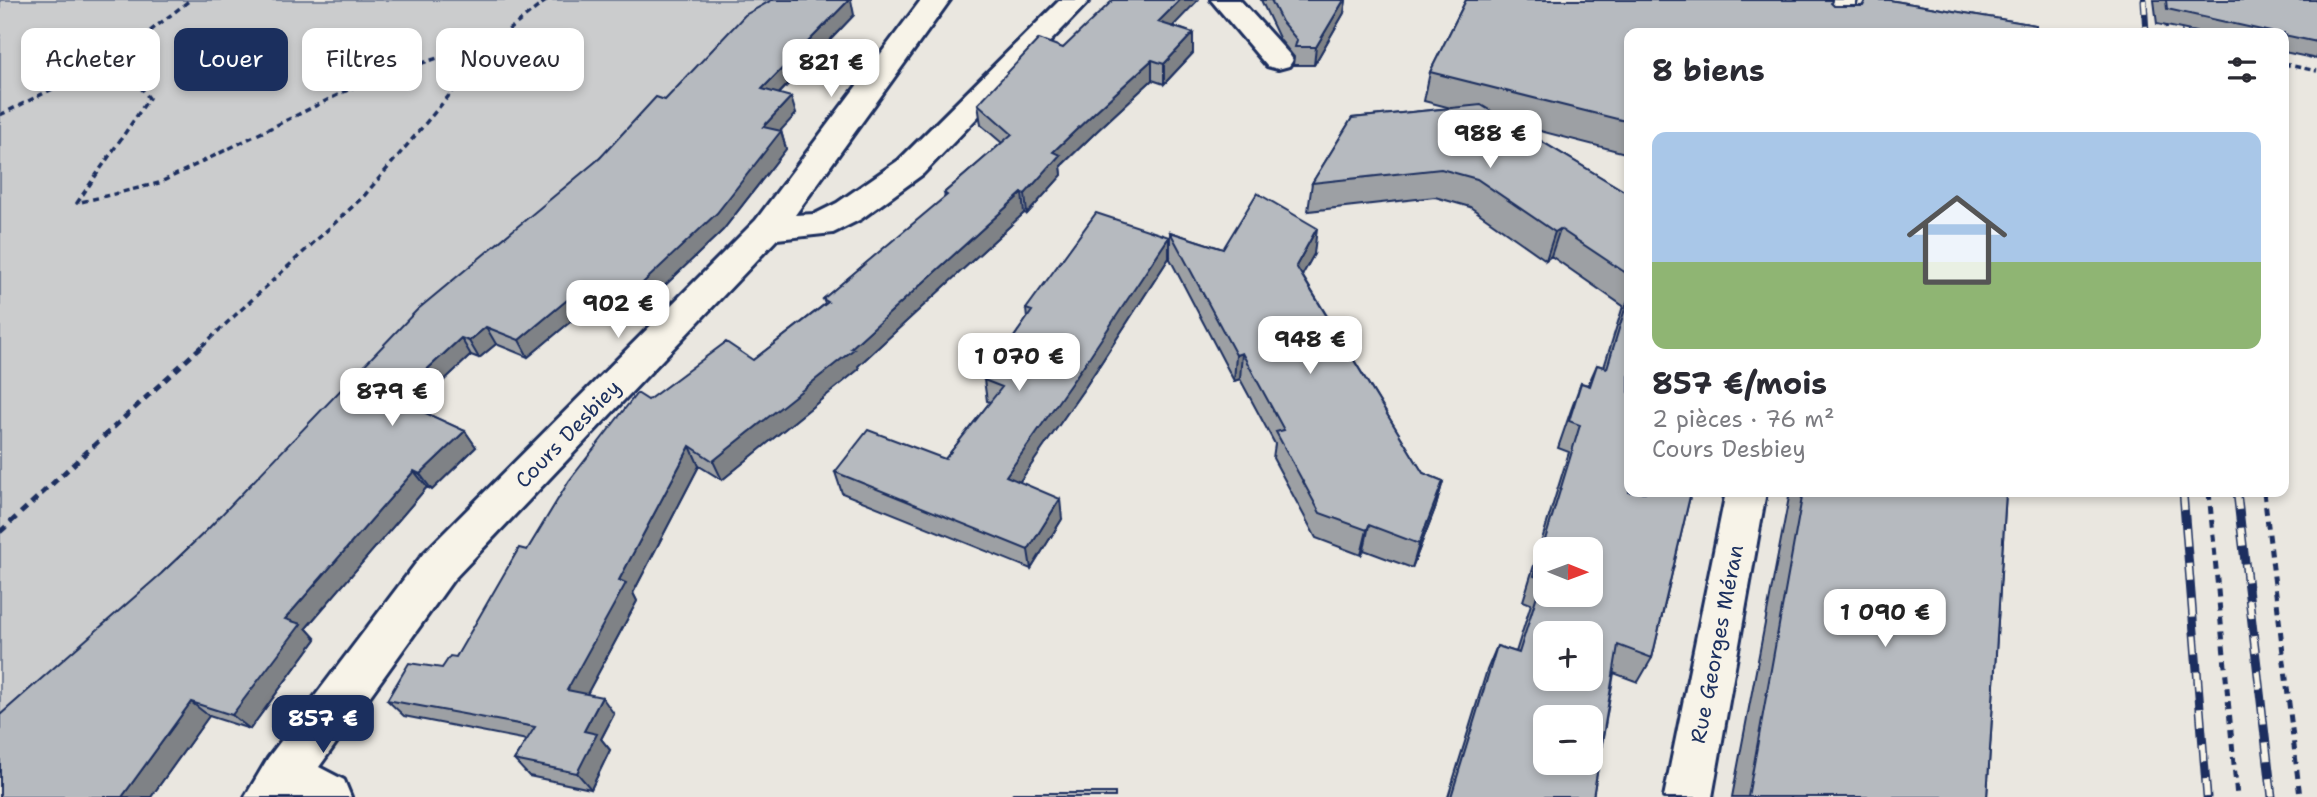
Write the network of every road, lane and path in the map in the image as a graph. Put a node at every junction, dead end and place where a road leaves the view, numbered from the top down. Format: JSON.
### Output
{"nodes":[{"id":1,"x":190,"y":0,"type":"edge"},
{"id":2,"x":547,"y":0,"type":"edge"},
{"id":3,"x":936,"y":0,"type":"edge"},
{"id":4,"x":1076,"y":0,"type":"edge"},
{"id":5,"x":1225,"y":0,"type":"edge"},
{"id":6,"x":1842,"y":0,"type":"edge"},
{"id":7,"x":2165,"y":11,"type":"edge"},
{"id":8,"x":154,"y":28,"type":"edge"},
{"id":9,"x":511,"y":28,"type":"edge"},
{"id":10,"x":1836,"y":28,"type":"edge"},
{"id":11,"x":2167,"y":28,"type":"edge"},
{"id":12,"x":436,"y":59,"type":"edge"},
{"id":13,"x":1278,"y":60,"type":"dead end"},
{"id":14,"x":2289,"y":65,"type":"edge"},
{"id":15,"x":2317,"y":71,"type":"edge"},
{"id":16,"x":48,"y":91,"type":"edge"},
{"id":17,"x":144,"y":91,"type":"edge"},
{"id":18,"x":453,"y":91,"type":"edge"},
{"id":19,"x":0,"y":115,"type":"edge"},
{"id":20,"x":768,"y":228,"type":"junction"},
{"id":21,"x":1745,"y":497,"type":"edge"},
{"id":22,"x":2209,"y":497,"type":"edge"},
{"id":23,"x":2265,"y":497,"type":"edge"},
{"id":24,"x":0,"y":532,"type":"edge"},
{"id":25,"x":277,"y":785,"type":"edge"},
{"id":26,"x":327,"y":797,"type":"edge"},
{"id":27,"x":1688,"y":797,"type":"edge"},
{"id":28,"x":2237,"y":797,"type":"edge"},
{"id":29,"x":2300,"y":797,"type":"edge"}],
"edges":[{"from":1,"to":8,"type":"path"},
{"from":2,"to":9,"type":"path"},
{"from":3,"to":20,"type":"street","name":"Cours Desbiey"},
{"from":4,"to":20,"type":"street"},
{"from":5,"to":13,"type":"street"},
{"from":6,"to":10,"type":"street"},
{"from":7,"to":11,"type":"path"},
{"from":12,"to":17,"type":"path"},
{"from":14,"to":15,"type":"path"},
{"from":16,"to":19,"type":"path"},
{"from":18,"to":24,"type":"path"},
{"from":20,"to":25,"type":"street","name":"Cours Desbiey"},
{"from":21,"to":27,"type":"street","name":"Rue Georges Méran"},
{"from":22,"to":28,"type":"path"},
{"from":23,"to":29,"type":"path"},
{"from":25,"to":26,"type":"street"}]}
